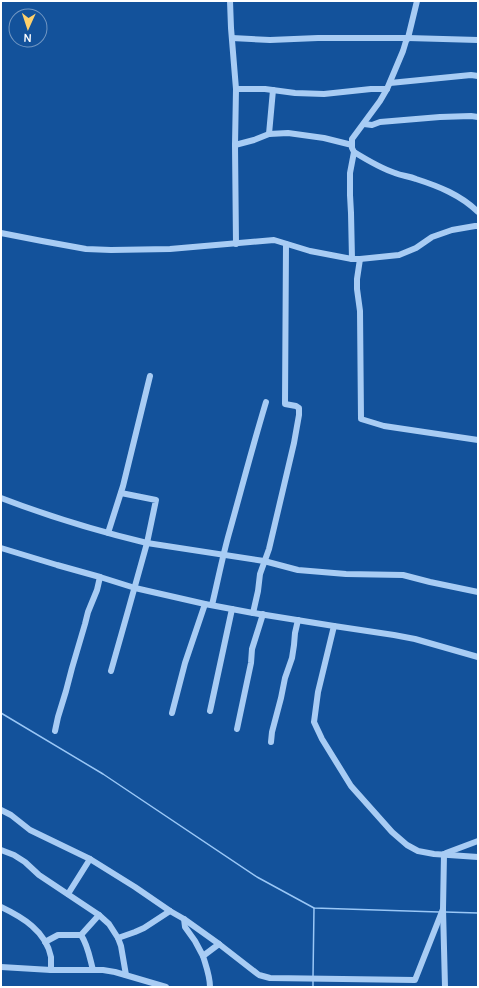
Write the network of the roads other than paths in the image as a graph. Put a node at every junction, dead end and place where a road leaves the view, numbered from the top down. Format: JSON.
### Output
{"nodes":[{"id":1,"x":230,"y":1,"type":"edge"},
{"id":2,"x":417,"y":1,"type":"edge"},
{"id":3,"x":232,"y":38,"type":"junction"},
{"id":4,"x":408,"y":38,"type":"junction"},
{"id":5,"x":478,"y":40,"type":"edge"},
{"id":6,"x":478,"y":76,"type":"edge"},
{"id":7,"x":390,"y":83,"type":"junction"},
{"id":8,"x":236,"y":89,"type":"junction"},
{"id":9,"x":387,"y":89,"type":"junction"},
{"id":10,"x":273,"y":90,"type":"junction"},
{"id":11,"x":478,"y":117,"type":"edge"},
{"id":12,"x":364,"y":124,"type":"junction"},
{"id":13,"x":269,"y":134,"type":"junction"},
{"id":14,"x":352,"y":144,"type":"junction"},
{"id":15,"x":235,"y":145,"type":"junction"},
{"id":16,"x":354,"y":152,"type":"junction"},
{"id":17,"x":478,"y":212,"type":"edge"},
{"id":18,"x":478,"y":226,"type":"edge"},
{"id":19,"x":1,"y":233,"type":"edge"},
{"id":20,"x":236,"y":244,"type":"junction"},
{"id":21,"x":286,"y":244,"type":"junction"},
{"id":22,"x":352,"y":259,"type":"junction"},
{"id":23,"x":360,"y":259,"type":"junction"},
{"id":24,"x":150,"y":376,"type":"dead end"},
{"id":25,"x":266,"y":402,"type":"dead end"},
{"id":26,"x":478,"y":440,"type":"edge"},
{"id":27,"x":121,"y":493,"type":"junction"},
{"id":28,"x":1,"y":498,"type":"edge"},
{"id":29,"x":108,"y":533,"type":"junction"},
{"id":30,"x":147,"y":543,"type":"junction"},
{"id":31,"x":1,"y":548,"type":"edge"},
{"id":32,"x":224,"y":555,"type":"junction"},
{"id":33,"x":264,"y":561,"type":"junction"},
{"id":34,"x":100,"y":577,"type":"junction"},
{"id":35,"x":135,"y":588,"type":"junction"},
{"id":36,"x":478,"y":592,"type":"edge"},
{"id":37,"x":204,"y":604,"type":"junction"},
{"id":38,"x":212,"y":605,"type":"junction"},
{"id":39,"x":232,"y":609,"type":"junction"},
{"id":40,"x":253,"y":613,"type":"junction"},
{"id":41,"x":263,"y":614,"type":"junction"},
{"id":42,"x":298,"y":620,"type":"junction"},
{"id":43,"x":334,"y":626,"type":"junction"},
{"id":44,"x":478,"y":657,"type":"edge"},
{"id":45,"x":111,"y":671,"type":"dead end"},
{"id":46,"x":210,"y":711,"type":"dead end"},
{"id":47,"x":172,"y":713,"type":"dead end"},
{"id":48,"x":237,"y":729,"type":"dead end"},
{"id":49,"x":55,"y":732,"type":"dead end"},
{"id":50,"x":271,"y":742,"type":"dead end"},
{"id":51,"x":1,"y":810,"type":"edge"},
{"id":52,"x":478,"y":841,"type":"edge"},
{"id":53,"x":1,"y":851,"type":"edge"},
{"id":54,"x":444,"y":854,"type":"junction"},
{"id":55,"x":478,"y":857,"type":"edge"},
{"id":56,"x":90,"y":859,"type":"junction"},
{"id":57,"x":68,"y":894,"type":"junction"},
{"id":58,"x":1,"y":907,"type":"edge"},
{"id":59,"x":443,"y":909,"type":"junction"},
{"id":60,"x":170,"y":911,"type":"junction"},
{"id":61,"x":99,"y":914,"type":"junction"},
{"id":62,"x":184,"y":919,"type":"junction"},
{"id":63,"x":81,"y":935,"type":"junction"},
{"id":64,"x":118,"y":938,"type":"junction"},
{"id":65,"x":45,"y":942,"type":"junction"},
{"id":66,"x":219,"y":944,"type":"junction"},
{"id":67,"x":203,"y":956,"type":"junction"},
{"id":68,"x":1,"y":967,"type":"edge"},
{"id":69,"x":51,"y":970,"type":"junction"},
{"id":70,"x":93,"y":970,"type":"junction"},
{"id":71,"x":126,"y":975,"type":"junction"},
{"id":72,"x":166,"y":987,"type":"edge"},
{"id":73,"x":210,"y":987,"type":"edge"},
{"id":74,"x":445,"y":987,"type":"edge"}],
"edges":[{"from":1,"to":3,"type":"street"},
{"from":2,"to":4,"type":"street"},
{"from":3,"to":4,"type":"street"},
{"from":3,"to":8,"type":"street"},
{"from":4,"to":5,"type":"street"},
{"from":4,"to":7,"type":"street"},
{"from":6,"to":7,"type":"street"},
{"from":7,"to":9,"type":"street"},
{"from":8,"to":10,"type":"street"},
{"from":8,"to":15,"type":"street"},
{"from":9,"to":10,"type":"street"},
{"from":9,"to":12,"type":"street"},
{"from":10,"to":13,"type":"street"},
{"from":11,"to":12,"type":"street"},
{"from":12,"to":14,"type":"street"},
{"from":13,"to":14,"type":"street"},
{"from":13,"to":15,"type":"street"},
{"from":14,"to":16,"type":"street"},
{"from":15,"to":20,"type":"street"},
{"from":16,"to":17,"type":"street"},
{"from":16,"to":22,"type":"street"},
{"from":18,"to":23,"type":"street"},
{"from":19,"to":20,"type":"street"},
{"from":20,"to":21,"type":"street"},
{"from":21,"to":22,"type":"street"},
{"from":21,"to":33,"type":"street"},
{"from":22,"to":23,"type":"street"},
{"from":23,"to":26,"type":"street"},
{"from":24,"to":27,"type":"street"},
{"from":25,"to":32,"type":"street"},
{"from":27,"to":29,"type":"street"},
{"from":27,"to":30,"type":"street"},
{"from":28,"to":29,"type":"street"},
{"from":29,"to":30,"type":"street"},
{"from":30,"to":32,"type":"street"},
{"from":30,"to":35,"type":"street"},
{"from":31,"to":34,"type":"street"},
{"from":32,"to":33,"type":"street"},
{"from":32,"to":38,"type":"street"},
{"from":33,"to":36,"type":"street"},
{"from":33,"to":40,"type":"street"},
{"from":34,"to":35,"type":"street"},
{"from":34,"to":49,"type":"street"},
{"from":35,"to":37,"type":"street"},
{"from":35,"to":45,"type":"street"},
{"from":37,"to":38,"type":"street"},
{"from":37,"to":47,"type":"street"},
{"from":38,"to":39,"type":"street"},
{"from":39,"to":40,"type":"street"},
{"from":39,"to":46,"type":"street"},
{"from":40,"to":41,"type":"street"},
{"from":41,"to":42,"type":"street"},
{"from":41,"to":48,"type":"street"},
{"from":42,"to":43,"type":"street"},
{"from":42,"to":50,"type":"street"},
{"from":43,"to":44,"type":"street"},
{"from":43,"to":54,"type":"street"},
{"from":51,"to":56,"type":"street"},
{"from":52,"to":54,"type":"street"},
{"from":53,"to":57,"type":"street"},
{"from":54,"to":55,"type":"street"},
{"from":54,"to":59,"type":"street"},
{"from":56,"to":57,"type":"street"},
{"from":56,"to":60,"type":"street"},
{"from":57,"to":61,"type":"street"},
{"from":58,"to":65,"type":"street"},
{"from":59,"to":66,"type":"street"},
{"from":59,"to":74,"type":"street"},
{"from":60,"to":62,"type":"street"},
{"from":60,"to":64,"type":"street"},
{"from":61,"to":63,"type":"street"},
{"from":61,"to":64,"type":"street"},
{"from":62,"to":66,"type":"street"},
{"from":62,"to":67,"type":"street"},
{"from":63,"to":65,"type":"street"},
{"from":63,"to":70,"type":"street"},
{"from":64,"to":71,"type":"street"},
{"from":65,"to":69,"type":"street"},
{"from":66,"to":67,"type":"street"},
{"from":67,"to":73,"type":"street"},
{"from":68,"to":69,"type":"street"},
{"from":69,"to":70,"type":"street"},
{"from":70,"to":71,"type":"street"},
{"from":71,"to":72,"type":"street"}]}
